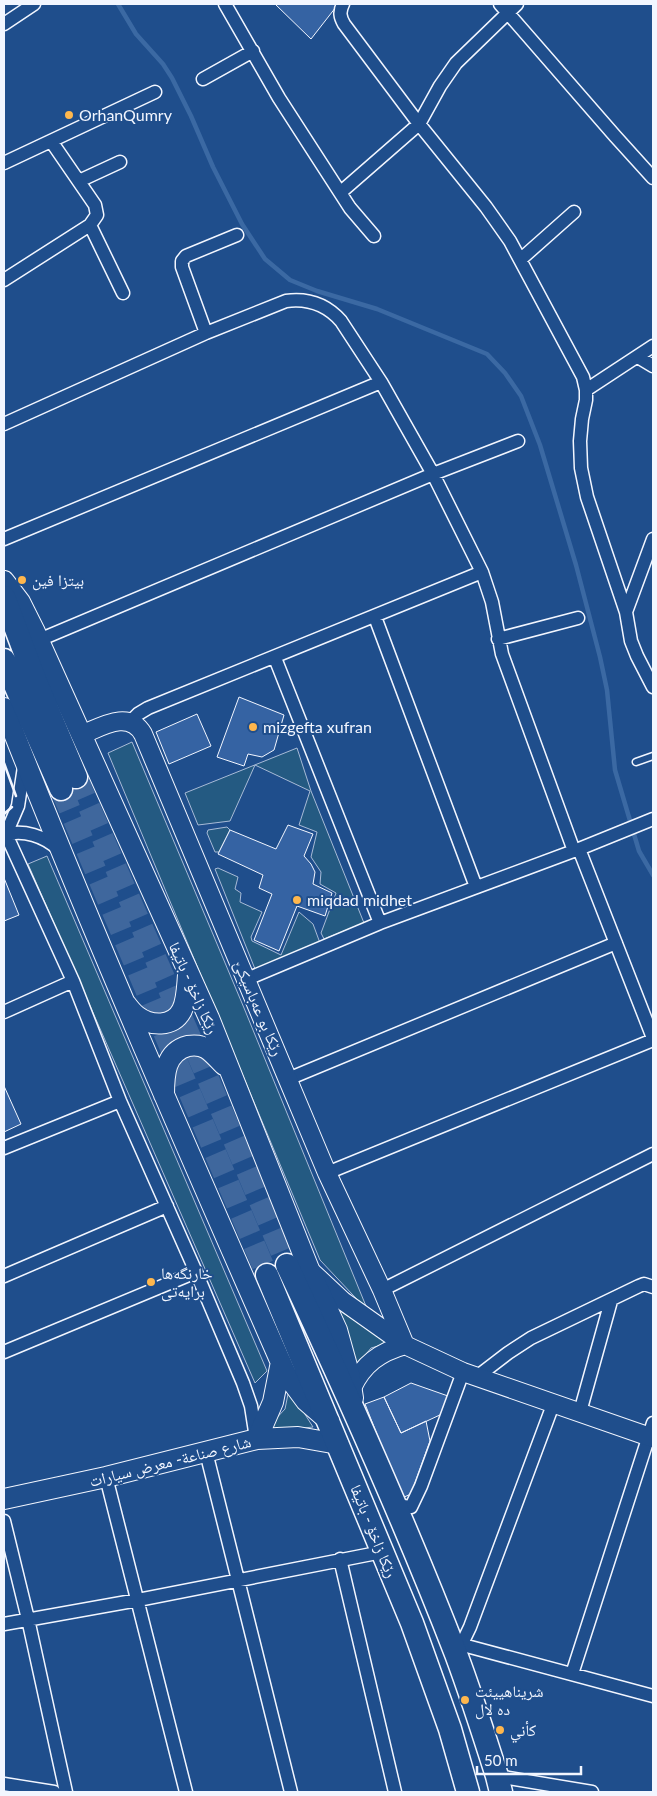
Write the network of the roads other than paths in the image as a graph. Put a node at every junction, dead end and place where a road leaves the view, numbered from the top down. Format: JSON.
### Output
{"nodes":[{"id":1,"x":34,"y":4,"type":"edge"},
{"id":2,"x":225,"y":4,"type":"edge"},
{"id":3,"x":343,"y":4,"type":"edge"},
{"id":4,"x":517,"y":4,"type":"edge"},
{"id":5,"x":504,"y":9,"type":"edge"},
{"id":6,"x":4,"y":24,"type":"edge"},
{"id":7,"x":253,"y":51,"type":"junction"},
{"id":8,"x":203,"y":79,"type":"dead end"},
{"id":9,"x":156,"y":92,"type":"dead end"},
{"id":10,"x":419,"y":124,"type":"junction"},
{"id":11,"x":51,"y":141,"type":"junction"},
{"id":12,"x":120,"y":162,"type":"dead end"},
{"id":13,"x":4,"y":163,"type":"edge"},
{"id":14,"x":653,"y":178,"type":"edge"},
{"id":15,"x":79,"y":181,"type":"junction"},
{"id":16,"x":341,"y":192,"type":"junction"},
{"id":17,"x":574,"y":212,"type":"dead end"},
{"id":18,"x":90,"y":225,"type":"junction"},
{"id":19,"x":237,"y":235,"type":"dead end"},
{"id":20,"x":374,"y":236,"type":"dead end"},
{"id":21,"x":521,"y":259,"type":"junction"},
{"id":22,"x":4,"y":280,"type":"edge"},
{"id":23,"x":124,"y":293,"type":"dead end"},
{"id":24,"x":206,"y":333,"type":"junction"},
{"id":25,"x":653,"y":346,"type":"edge"},
{"id":26,"x":638,"y":357,"type":"junction"},
{"id":27,"x":653,"y":366,"type":"edge"},
{"id":28,"x":381,"y":382,"type":"junction"},
{"id":29,"x":586,"y":390,"type":"junction"},
{"id":30,"x":4,"y":424,"type":"edge"},
{"id":31,"x":518,"y":441,"type":"dead end"},
{"id":32,"x":433,"y":474,"type":"junction"},
{"id":33,"x":653,"y":538,"type":"edge"},
{"id":34,"x":4,"y":539,"type":"edge"},
{"id":35,"x":482,"y":572,"type":"junction"},
{"id":36,"x":4,"y":580,"type":"edge"},
{"id":37,"x":4,"y":597,"type":"edge"},
{"id":38,"x":626,"y":612,"type":"junction"},
{"id":39,"x":375,"y":617,"type":"junction"},
{"id":40,"x":578,"y":618,"type":"dead end"},
{"id":41,"x":498,"y":639,"type":"junction"},
{"id":42,"x":39,"y":640,"type":"junction"},
{"id":43,"x":275,"y":658,"type":"junction"},
{"id":44,"x":4,"y":660,"type":"edge"},
{"id":45,"x":653,"y":687,"type":"edge"},
{"id":46,"x":4,"y":708,"type":"edge"},
{"id":47,"x":130,"y":722,"type":"junction"},
{"id":48,"x":81,"y":735,"type":"junction"},
{"id":49,"x":653,"y":756,"type":"edge"},
{"id":50,"x":25,"y":762,"type":"junction"},
{"id":51,"x":636,"y":762,"type":"dead end"},
{"id":52,"x":653,"y":819,"type":"edge"},
{"id":53,"x":5,"y":834,"type":"edge"},
{"id":54,"x":577,"y":850,"type":"junction"},
{"id":55,"x":61,"y":853,"type":"junction"},
{"id":56,"x":476,"y":887,"type":"junction"},
{"id":57,"x":380,"y":923,"type":"junction"},
{"id":58,"x":616,"y":943,"type":"junction"},
{"id":59,"x":188,"y":975,"type":"junction"},
{"id":60,"x":247,"y":979,"type":"junction"},
{"id":61,"x":73,"y":982,"type":"junction"},
{"id":62,"x":124,"y":1003,"type":"junction"},
{"id":63,"x":4,"y":1012,"type":"edge"},
{"id":64,"x":653,"y":1039,"type":"edge"},
{"id":65,"x":229,"y":1070,"type":"junction"},
{"id":66,"x":288,"y":1079,"type":"junction"},
{"id":67,"x":164,"y":1099,"type":"junction"},
{"id":68,"x":120,"y":1101,"type":"junction"},
{"id":69,"x":4,"y":1148,"type":"edge"},
{"id":70,"x":653,"y":1154,"type":"edge"},
{"id":71,"x":327,"y":1173,"type":"junction"},
{"id":72,"x":167,"y":1206,"type":"junction"},
{"id":73,"x":310,"y":1269,"type":"junction"},
{"id":74,"x":196,"y":1272,"type":"junction"},
{"id":75,"x":4,"y":1276,"type":"edge"},
{"id":76,"x":653,"y":1287,"type":"edge"},
{"id":77,"x":382,"y":1290,"type":"junction"},
{"id":78,"x":611,"y":1300,"type":"junction"},
{"id":79,"x":405,"y":1344,"type":"junction"},
{"id":80,"x":4,"y":1352,"type":"edge"},
{"id":81,"x":281,"y":1362,"type":"junction"},
{"id":82,"x":470,"y":1374,"type":"junction"},
{"id":83,"x":353,"y":1397,"type":"junction"},
{"id":84,"x":554,"y":1402,"type":"junction"},
{"id":85,"x":580,"y":1412,"type":"junction"},
{"id":86,"x":329,"y":1421,"type":"junction"},
{"id":87,"x":652,"y":1432,"type":"edge"},
{"id":88,"x":257,"y":1439,"type":"junction"},
{"id":89,"x":338,"y":1444,"type":"junction"},
{"id":90,"x":206,"y":1452,"type":"junction"},
{"id":91,"x":106,"y":1477,"type":"junction"},
{"id":92,"x":4,"y":1499,"type":"edge"},
{"id":93,"x":403,"y":1513,"type":"junction"},
{"id":94,"x":4,"y":1521,"type":"edge"},
{"id":95,"x":382,"y":1552,"type":"junction"},
{"id":96,"x":340,"y":1559,"type":"junction"},
{"id":97,"x":238,"y":1580,"type":"junction"},
{"id":98,"x":138,"y":1600,"type":"junction"},
{"id":99,"x":28,"y":1619,"type":"junction"},
{"id":100,"x":4,"y":1624,"type":"edge"},
{"id":101,"x":460,"y":1650,"type":"junction"},
{"id":102,"x":572,"y":1674,"type":"junction"},
{"id":103,"x":653,"y":1696,"type":"edge"},
{"id":104,"x":4,"y":1784,"type":"edge"},
{"id":105,"x":499,"y":1784,"type":"edge"},
{"id":106,"x":54,"y":1792,"type":"edge"},
{"id":107,"x":66,"y":1792,"type":"edge"},
{"id":108,"x":186,"y":1792,"type":"edge"},
{"id":109,"x":291,"y":1792,"type":"edge"},
{"id":110,"x":395,"y":1792,"type":"edge"},
{"id":111,"x":468,"y":1792,"type":"edge"},
{"id":112,"x":592,"y":1792,"type":"edge"}],
"edges":[{"from":1,"to":6,"type":"street"},
{"from":2,"to":7,"type":"street"},
{"from":3,"to":10,"type":"street"},
{"from":4,"to":5,"type":"street"},
{"from":5,"to":10,"type":"street"},
{"from":5,"to":14,"type":"street"},
{"from":7,"to":8,"type":"street"},
{"from":7,"to":16,"type":"street"},
{"from":9,"to":11,"type":"street"},
{"from":10,"to":16,"type":"street"},
{"from":10,"to":21,"type":"street"},
{"from":11,"to":13,"type":"street"},
{"from":11,"to":15,"type":"street"},
{"from":12,"to":15,"type":"street"},
{"from":15,"to":18,"type":"street"},
{"from":16,"to":20,"type":"street"},
{"from":17,"to":21,"type":"street"},
{"from":18,"to":22,"type":"street"},
{"from":18,"to":23,"type":"street"},
{"from":19,"to":24,"type":"street"},
{"from":21,"to":29,"type":"street"},
{"from":24,"to":28,"type":"street"},
{"from":24,"to":30,"type":"street"},
{"from":25,"to":26,"type":"street"},
{"from":26,"to":27,"type":"street"},
{"from":26,"to":29,"type":"street"},
{"from":28,"to":32,"type":"street"},
{"from":28,"to":34,"type":"street"},
{"from":29,"to":38,"type":"street"},
{"from":31,"to":32,"type":"street"},
{"from":32,"to":35,"type":"street"},
{"from":32,"to":42,"type":"street"},
{"from":33,"to":38,"type":"street"},
{"from":35,"to":39,"type":"street"},
{"from":35,"to":41,"type":"street"},
{"from":36,"to":42,"type":"main road","name":"رێکا زاخۆ - باتیفا"},
{"from":37,"to":44,"type":"highway"},
{"from":38,"to":45,"type":"street"},
{"from":39,"to":43,"type":"street"},
{"from":39,"to":56,"type":"street"},
{"from":40,"to":41,"type":"street"},
{"from":41,"to":54,"type":"street"},
{"from":42,"to":48,"type":"main road","name":"رێکا زاخۆ - باتیفا"},
{"from":43,"to":47,"type":"street"},
{"from":43,"to":57,"type":"street"},
{"from":46,"to":50,"type":"main road"},
{"from":47,"to":48,"type":"street"},
{"from":47,"to":60,"type":"street","name":"رێكا بو عه‌باسيكێ"},
{"from":48,"to":59,"type":"main road","name":"رێکا زاخۆ - باتیفا"},
{"from":49,"to":51,"type":"lane"},
{"from":50,"to":53,"type":"street"},
{"from":50,"to":55,"type":"main road"},
{"from":52,"to":54,"type":"street"},
{"from":53,"to":55,"type":"street"},
{"from":53,"to":61,"type":"street"},
{"from":54,"to":56,"type":"street"},
{"from":54,"to":58,"type":"street"},
{"from":55,"to":62,"type":"main road"},
{"from":56,"to":57,"type":"street"},
{"from":57,"to":60,"type":"street"},
{"from":58,"to":64,"type":"street"},
{"from":58,"to":66,"type":"street"},
{"from":59,"to":62,"type":"main road"},
{"from":59,"to":65,"type":"main road","name":"رێکا زاخۆ - باتیفا"},
{"from":60,"to":66,"type":"street","name":"رێكا بو عه‌باسيكێ"},
{"from":61,"to":63,"type":"street"},
{"from":61,"to":68,"type":"street"},
{"from":62,"to":67,"type":"main road"},
{"from":64,"to":71,"type":"street"},
{"from":65,"to":67,"type":"main road"},
{"from":65,"to":73,"type":"main road","name":"رێکا زاخۆ - باتیفا"},
{"from":66,"to":71,"type":"street","name":"رێكا بو عه‌باسيكێ"},
{"from":67,"to":81,"type":"main road"},
{"from":68,"to":69,"type":"street"},
{"from":68,"to":72,"type":"street"},
{"from":70,"to":77,"type":"street"},
{"from":71,"to":77,"type":"street","name":"رێكا بو عه‌باسيكێ"},
{"from":72,"to":74,"type":"street"},
{"from":72,"to":75,"type":"street"},
{"from":73,"to":79,"type":"street"},
{"from":73,"to":83,"type":"main road","name":"رێکا زاخۆ - باتیفا"},
{"from":74,"to":80,"type":"street"},
{"from":74,"to":88,"type":"street"},
{"from":76,"to":78,"type":"street"},
{"from":77,"to":79,"type":"street","name":"رێكا بو عه‌باسيكێ"},
{"from":78,"to":82,"type":"street"},
{"from":78,"to":85,"type":"street"},
{"from":79,"to":82,"type":"street"},
{"from":79,"to":83,"type":"street"},
{"from":81,"to":86,"type":"main road"},
{"from":81,"to":88,"type":"main road"},
{"from":82,"to":84,"type":"street"},
{"from":82,"to":93,"type":"street"},
{"from":83,"to":86,"type":"highway","name":"رێکا زاخۆ - باتیفا"},
{"from":83,"to":93,"type":"highway","name":"رێکا زاخۆ - باتیفا"},
{"from":84,"to":85,"type":"street"},
{"from":84,"to":101,"type":"street"},
{"from":85,"to":87,"type":"street"},
{"from":86,"to":89,"type":"highway","name":"رێکا زاخۆ - باتیفا"},
{"from":87,"to":102,"type":"street"},
{"from":88,"to":89,"type":"main road","name":"شارع صناعة- معرض سيارات"},
{"from":88,"to":90,"type":"main road","name":"شارع صناعة- معرض سيارات"},
{"from":89,"to":95,"type":"highway","name":"رێکا زاخۆ - باتیفا"},
{"from":90,"to":91,"type":"main road","name":"شارع صناعة- معرض سيارات"},
{"from":90,"to":97,"type":"street"},
{"from":91,"to":92,"type":"main road","name":"شارع صناعة- معرض سيارات"},
{"from":91,"to":98,"type":"street"},
{"from":93,"to":101,"type":"highway","name":"رێکا زاخۆ - باتیفا"},
{"from":94,"to":99,"type":"street"},
{"from":95,"to":96,"type":"street"},
{"from":95,"to":111,"type":"highway","name":"رێکا زاخۆ - باتیفا"},
{"from":96,"to":97,"type":"street"},
{"from":96,"to":110,"type":"street"},
{"from":97,"to":98,"type":"street"},
{"from":97,"to":109,"type":"street"},
{"from":98,"to":99,"type":"street"},
{"from":98,"to":108,"type":"street"},
{"from":99,"to":100,"type":"street"},
{"from":99,"to":107,"type":"street"},
{"from":101,"to":102,"type":"street"},
{"from":101,"to":105,"type":"highway","name":"رێکا زاخۆ - باتیفا"},
{"from":102,"to":103,"type":"street"},
{"from":104,"to":106,"type":"street"},
{"from":105,"to":112,"type":"street"}]}
